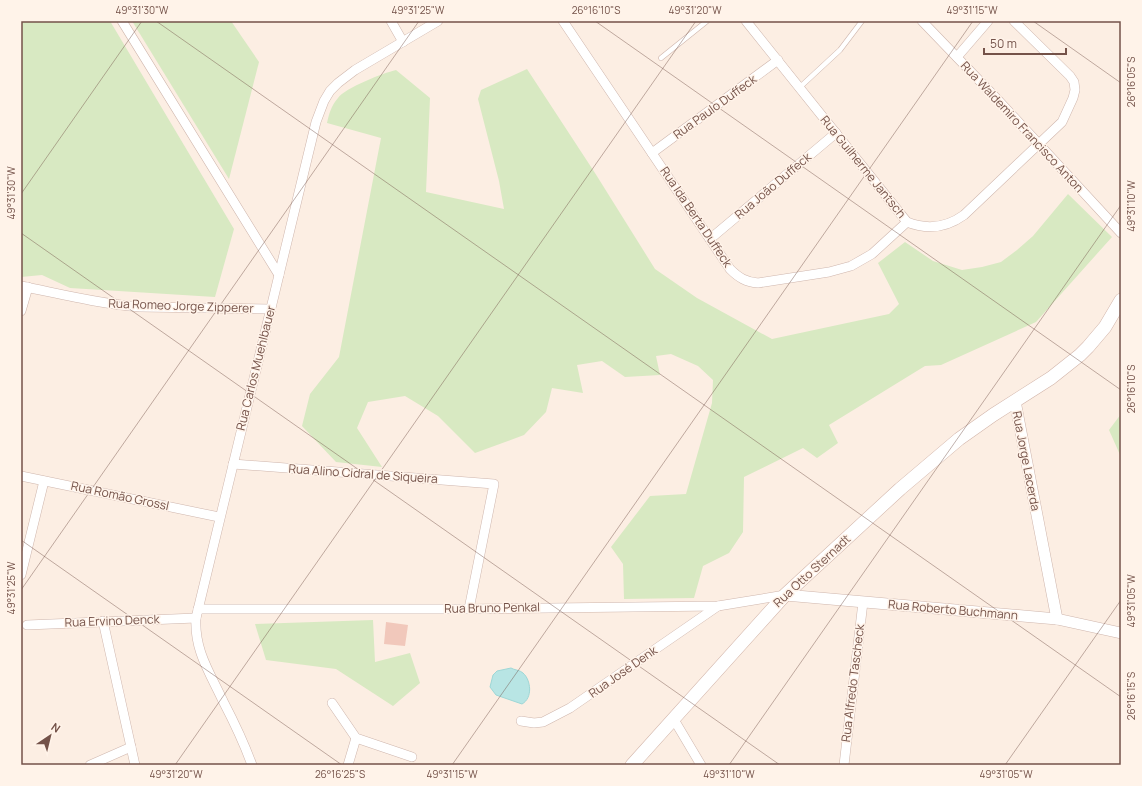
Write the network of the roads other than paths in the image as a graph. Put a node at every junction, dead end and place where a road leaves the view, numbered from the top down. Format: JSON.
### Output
{"nodes":[{"id":1,"x":122,"y":21,"type":"edge"},
{"id":2,"x":391,"y":21,"type":"edge"},
{"id":3,"x":438,"y":21,"type":"edge"},
{"id":4,"x":563,"y":21,"type":"edge"},
{"id":5,"x":707,"y":21,"type":"edge"},
{"id":6,"x":746,"y":21,"type":"edge"},
{"id":7,"x":862,"y":21,"type":"edge"},
{"id":8,"x":922,"y":21,"type":"edge"},
{"id":9,"x":988,"y":21,"type":"edge"},
{"id":10,"x":1014,"y":21,"type":"edge"},
{"id":11,"x":403,"y":42,"type":"junction"},
{"id":12,"x":957,"y":57,"type":"junction"},
{"id":13,"x":661,"y":58,"type":"dead end"},
{"id":14,"x":778,"y":60,"type":"junction"},
{"id":15,"x":799,"y":88,"type":"junction"},
{"id":16,"x":836,"y":133,"type":"junction"},
{"id":17,"x":1039,"y":144,"type":"junction"},
{"id":18,"x":652,"y":153,"type":"junction"},
{"id":19,"x":907,"y":222,"type":"junction"},
{"id":20,"x":1121,"y":234,"type":"edge"},
{"id":21,"x":710,"y":239,"type":"junction"},
{"id":22,"x":279,"y":275,"type":"junction"},
{"id":23,"x":24,"y":287,"type":"edge"},
{"id":24,"x":1121,"y":300,"type":"edge"},
{"id":25,"x":271,"y":309,"type":"junction"},
{"id":26,"x":21,"y":311,"type":"edge"},
{"id":27,"x":1015,"y":401,"type":"junction"},
{"id":28,"x":233,"y":464,"type":"junction"},
{"id":29,"x":21,"y":476,"type":"edge"},
{"id":30,"x":44,"y":480,"type":"junction"},
{"id":31,"x":219,"y":517,"type":"junction"},
{"id":32,"x":21,"y":575,"type":"edge"},
{"id":33,"x":785,"y":595,"type":"junction"},
{"id":34,"x":863,"y":602,"type":"junction"},
{"id":35,"x":718,"y":606,"type":"junction"},
{"id":36,"x":469,"y":608,"type":"junction"},
{"id":37,"x":197,"y":613,"type":"junction"},
{"id":38,"x":1057,"y":619,"type":"junction"},
{"id":39,"x":103,"y":621,"type":"junction"},
{"id":40,"x":27,"y":624,"type":"dead end"},
{"id":41,"x":1121,"y":633,"type":"edge"},
{"id":42,"x":332,"y":702,"type":"dead end"},
{"id":43,"x":673,"y":718,"type":"junction"},
{"id":44,"x":521,"y":721,"type":"dead end"},
{"id":45,"x":356,"y":738,"type":"junction"},
{"id":46,"x":131,"y":747,"type":"junction"},
{"id":47,"x":412,"y":757,"type":"dead end"},
{"id":48,"x":90,"y":765,"type":"edge"},
{"id":49,"x":135,"y":765,"type":"edge"},
{"id":50,"x":252,"y":765,"type":"edge"},
{"id":51,"x":348,"y":765,"type":"edge"},
{"id":52,"x":632,"y":765,"type":"edge"},
{"id":53,"x":701,"y":765,"type":"edge"},
{"id":54,"x":844,"y":765,"type":"edge"}],
"edges":[{"from":1,"to":22,"type":"street"},
{"from":2,"to":11,"type":"street"},
{"from":3,"to":11,"type":"street","name":"Rua Carlos Muehlbauer"},
{"from":4,"to":18,"type":"street","name":"Rua Ida Berta Duffeck"},
{"from":5,"to":13,"type":"lane"},
{"from":6,"to":14,"type":"street","name":"Rua Guilherme Jantsch"},
{"from":7,"to":15,"type":"lane"},
{"from":8,"to":12,"type":"street","name":"Rua Waldemiro Francisco Anton"},
{"from":9,"to":12,"type":"street"},
{"from":10,"to":17,"type":"street","name":"Rua Guilherme Jantsch"},
{"from":11,"to":22,"type":"street","name":"Rua Carlos Muehlbauer"},
{"from":12,"to":17,"type":"street","name":"Rua Waldemiro Francisco Anton"},
{"from":14,"to":15,"type":"street","name":"Rua Guilherme Jantsch"},
{"from":14,"to":18,"type":"street","name":"Rua Paulo Duffeck"},
{"from":15,"to":16,"type":"street","name":"Rua Guilherme Jantsch"},
{"from":16,"to":19,"type":"street","name":"Rua Guilherme Jantsch"},
{"from":16,"to":21,"type":"street","name":"Rua João Duffeck"},
{"from":17,"to":19,"type":"street","name":"Rua Guilherme Jantsch"},
{"from":17,"to":20,"type":"street","name":"Rua Waldemiro Francisco Anton"},
{"from":18,"to":21,"type":"street","name":"Rua Ida Berta Duffeck"},
{"from":19,"to":21,"type":"street","name":"Rua Ida Berta Duffeck"},
{"from":22,"to":25,"type":"street","name":"Rua Carlos Muehlbauer"},
{"from":23,"to":25,"type":"street","name":"Rua Romeo Jorge Zipperer"},
{"from":23,"to":26,"type":"street"},
{"from":24,"to":27,"type":"main road","name":"Rua Jorge Lacerda"},
{"from":25,"to":28,"type":"street","name":"Rua Carlos Muehlbauer"},
{"from":27,"to":33,"type":"main road","name":"Rua Otto Sternadt"},
{"from":27,"to":38,"type":"street","name":"Rua Jorge Lacerda"},
{"from":28,"to":31,"type":"street","name":"Rua Carlos Muehlbauer"},
{"from":28,"to":36,"type":"street","name":"Rua Alino Cidral de Siqueira"},
{"from":29,"to":30,"type":"street","name":"Rua Romão Grossl"},
{"from":30,"to":31,"type":"street","name":"Rua Romão Grossl"},
{"from":30,"to":32,"type":"street"},
{"from":31,"to":37,"type":"street","name":"Rua Carlos Muehlbauer"},
{"from":33,"to":34,"type":"street","name":"Rua Roberto Buchmann"},
{"from":33,"to":35,"type":"street","name":"Rua Bruno Penkal"},
{"from":33,"to":43,"type":"main road","name":"Rua Otto Sternadt"},
{"from":34,"to":38,"type":"street","name":"Rua Roberto Buchmann"},
{"from":34,"to":54,"type":"street","name":"Rua Alfredo Tascheck"},
{"from":35,"to":36,"type":"street","name":"Rua Bruno Penkal"},
{"from":35,"to":44,"type":"street","name":"Rua José Denk"},
{"from":36,"to":37,"type":"street","name":"Rua Bruno Penkal"},
{"from":37,"to":39,"type":"street","name":"Rua Ervino Denck"},
{"from":37,"to":50,"type":"street","name":"Rua Carlos Muehlbauer"},
{"from":38,"to":41,"type":"street","name":"Rua Roberto Buchmann"},
{"from":39,"to":40,"type":"street","name":"Rua Ervino Denck"},
{"from":39,"to":46,"type":"street"},
{"from":42,"to":45,"type":"street"},
{"from":43,"to":52,"type":"main road","name":"Rua Otto Sternadt"},
{"from":43,"to":53,"type":"street"},
{"from":45,"to":47,"type":"street"},
{"from":45,"to":51,"type":"street"},
{"from":46,"to":48,"type":"street"},
{"from":46,"to":49,"type":"street"}]}
